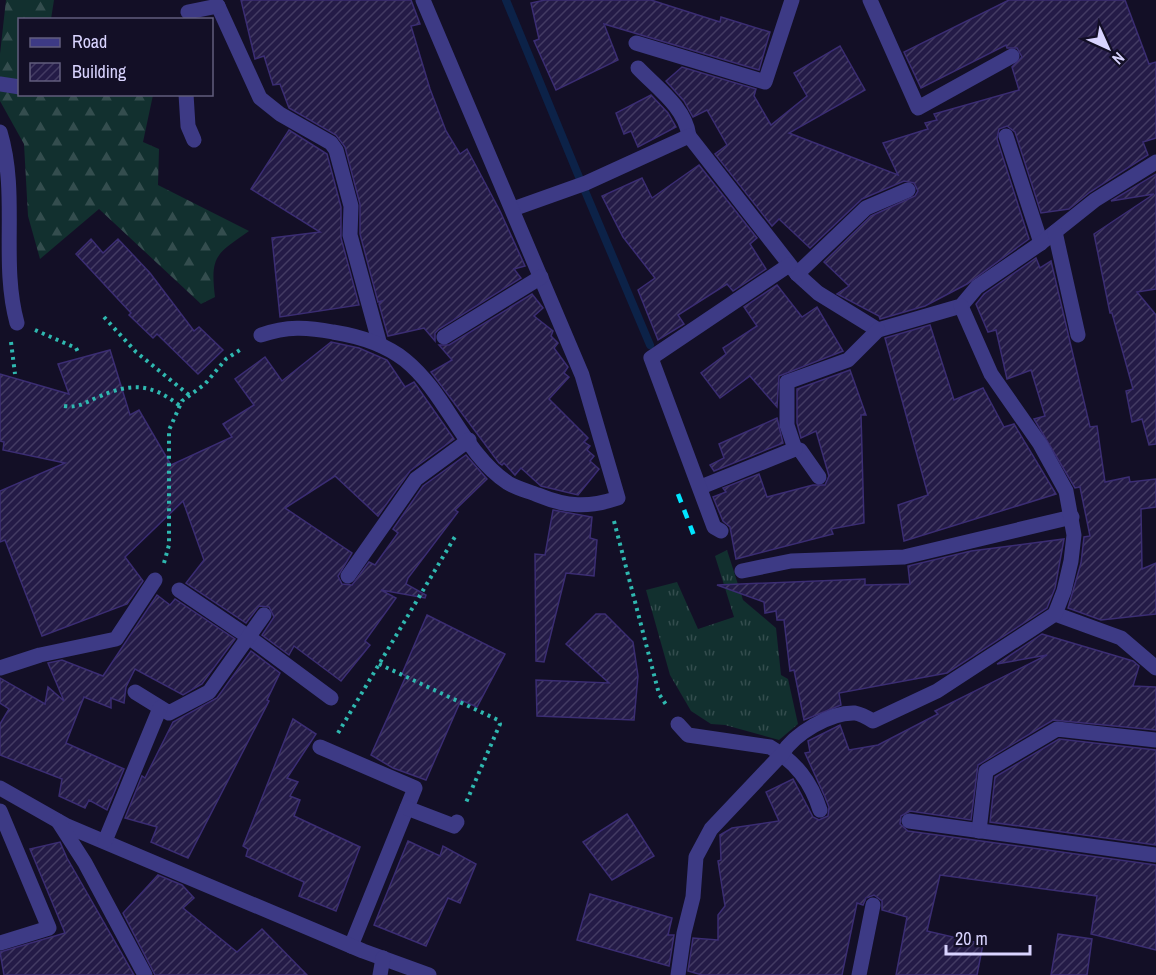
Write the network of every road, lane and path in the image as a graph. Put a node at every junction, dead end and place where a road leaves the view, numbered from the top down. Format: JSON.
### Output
{"nodes":[{"id":1,"x":426,"y":0,"type":"edge"},
{"id":2,"x":792,"y":0,"type":"edge"},
{"id":3,"x":870,"y":0,"type":"edge"},
{"id":4,"x":220,"y":3,"type":"edge"},
{"id":5,"x":188,"y":12,"type":"dead end"},
{"id":6,"x":213,"y":21,"type":"edge"},
{"id":7,"x":636,"y":43,"type":"dead end"},
{"id":8,"x":1012,"y":56,"type":"dead end"},
{"id":9,"x":638,"y":68,"type":"dead end"},
{"id":10,"x":0,"y":84,"type":"edge"},
{"id":11,"x":18,"y":87,"type":"edge"},
{"id":12,"x":186,"y":96,"type":"edge"},
{"id":13,"x":0,"y":132,"type":"edge"},
{"id":14,"x":689,"y":136,"type":"junction"},
{"id":15,"x":1006,"y":136,"type":"dead end"},
{"id":16,"x":194,"y":140,"type":"dead end"},
{"id":17,"x":1156,"y":162,"type":"edge"},
{"id":18,"x":908,"y":190,"type":"dead end"},
{"id":19,"x":513,"y":209,"type":"junction"},
{"id":20,"x":1055,"y":232,"type":"junction"},
{"id":21,"x":1041,"y":243,"type":"junction"},
{"id":22,"x":793,"y":270,"type":"junction"},
{"id":23,"x":541,"y":277,"type":"junction"},
{"id":24,"x":961,"y":306,"type":"junction"},
{"id":25,"x":104,"y":317,"type":"dead end"},
{"id":26,"x":17,"y":323,"type":"junction"},
{"id":27,"x":878,"y":330,"type":"junction"},
{"id":28,"x":1078,"y":334,"type":"dead end"},
{"id":29,"x":261,"y":335,"type":"joint"},
{"id":30,"x":444,"y":337,"type":"dead end"},
{"id":31,"x":380,"y":345,"type":"junction"},
{"id":32,"x":79,"y":354,"type":"dead end"},
{"id":33,"x":15,"y":374,"type":"dead end"},
{"id":34,"x":189,"y":395,"type":"junction"},
{"id":35,"x":64,"y":406,"type":"dead end"},
{"id":36,"x":180,"y":406,"type":"junction"},
{"id":37,"x":469,"y":440,"type":"junction"},
{"id":38,"x":795,"y":449,"type":"junction"},
{"id":39,"x":819,"y":477,"type":"dead end"},
{"id":40,"x":701,"y":487,"type":"junction"},
{"id":41,"x":614,"y":505,"type":"junction"},
{"id":42,"x":1072,"y":517,"type":"junction"},
{"id":43,"x":722,"y":531,"type":"dead end"},
{"id":44,"x":456,"y":535,"type":"dead end"},
{"id":45,"x":742,"y":571,"type":"dead end"},
{"id":46,"x":348,"y":576,"type":"dead end"},
{"id":47,"x":155,"y":580,"type":"joint"},
{"id":48,"x":179,"y":590,"type":"dead end"},
{"id":49,"x":1055,"y":614,"type":"junction"},
{"id":50,"x":264,"y":615,"type":"dead end"},
{"id":51,"x":250,"y":638,"type":"junction"},
{"id":52,"x":379,"y":664,"type":"junction"},
{"id":53,"x":0,"y":668,"type":"edge"},
{"id":54,"x":1156,"y":668,"type":"edge"},
{"id":55,"x":135,"y":692,"type":"dead end"},
{"id":56,"x":331,"y":698,"type":"dead end"},
{"id":57,"x":160,"y":708,"type":"junction"},
{"id":58,"x":678,"y":724,"type":"joint"},
{"id":59,"x":1156,"y":740,"type":"edge"},
{"id":60,"x":324,"y":748,"type":"joint"},
{"id":61,"x":782,"y":753,"type":"junction"},
{"id":62,"x":0,"y":788,"type":"edge"},
{"id":63,"x":407,"y":808,"type":"junction"},
{"id":64,"x":820,"y":810,"type":"dead end"},
{"id":65,"x":0,"y":811,"type":"edge"},
{"id":66,"x":58,"y":821,"type":"junction"},
{"id":67,"x":909,"y":821,"type":"dead end"},
{"id":68,"x":457,"y":822,"type":"joint"},
{"id":69,"x":979,"y":831,"type":"junction"},
{"id":70,"x":105,"y":841,"type":"junction"},
{"id":71,"x":1156,"y":855,"type":"edge"},
{"id":72,"x":873,"y":905,"type":"dead end"},
{"id":73,"x":0,"y":943,"type":"edge"},
{"id":74,"x":351,"y":946,"type":"junction"},
{"id":75,"x":383,"y":958,"type":"junction"},
{"id":76,"x":145,"y":975,"type":"edge"},
{"id":77,"x":380,"y":975,"type":"edge"},
{"id":78,"x":429,"y":975,"type":"edge"},
{"id":79,"x":678,"y":975,"type":"edge"},
{"id":80,"x":859,"y":975,"type":"edge"}],
"edges":[{"from":1,"to":19,"type":"street"},
{"from":2,"to":7,"type":"street"},
{"from":3,"to":8,"type":"street"},
{"from":4,"to":5,"type":"street"},
{"from":4,"to":6,"type":"street"},
{"from":4,"to":31,"type":"street"},
{"from":9,"to":14,"type":"street"},
{"from":10,"to":11,"type":"street"},
{"from":12,"to":16,"type":"street"},
{"from":13,"to":26,"type":"street"},
{"from":14,"to":19,"type":"street"},
{"from":14,"to":22,"type":"street"},
{"from":15,"to":21,"type":"street"},
{"from":17,"to":20,"type":"street"},
{"from":18,"to":22,"type":"street"},
{"from":19,"to":23,"type":"street"},
{"from":20,"to":21,"type":"street"},
{"from":20,"to":28,"type":"street"},
{"from":21,"to":24,"type":"street"},
{"from":22,"to":27,"type":"street"},
{"from":22,"to":40,"type":"street"},
{"from":23,"to":30,"type":"street"},
{"from":23,"to":41,"type":"street"},
{"from":24,"to":27,"type":"street"},
{"from":24,"to":42,"type":"street"},
{"from":25,"to":34,"type":"path"},
{"from":26,"to":32,"type":"path"},
{"from":26,"to":33,"type":"path"},
{"from":27,"to":38,"type":"street"},
{"from":29,"to":31,"type":"street"},
{"from":29,"to":34,"type":"path"},
{"from":31,"to":37,"type":"street"},
{"from":34,"to":36,"type":"path"},
{"from":35,"to":36,"type":"path"},
{"from":36,"to":47,"type":"path"},
{"from":37,"to":41,"type":"street"},
{"from":37,"to":46,"type":"street"},
{"from":38,"to":39,"type":"street"},
{"from":38,"to":40,"type":"street"},
{"from":40,"to":43,"type":"street"},
{"from":41,"to":58,"type":"path"},
{"from":42,"to":45,"type":"street"},
{"from":42,"to":49,"type":"street"},
{"from":44,"to":52,"type":"path"},
{"from":47,"to":53,"type":"street"},
{"from":48,"to":51,"type":"street"},
{"from":49,"to":54,"type":"street"},
{"from":49,"to":61,"type":"street"},
{"from":50,"to":51,"type":"street"},
{"from":51,"to":56,"type":"street"},
{"from":51,"to":57,"type":"street"},
{"from":52,"to":60,"type":"path"},
{"from":52,"to":68,"type":"path"},
{"from":55,"to":57,"type":"street"},
{"from":57,"to":70,"type":"street"},
{"from":58,"to":61,"type":"street"},
{"from":59,"to":69,"type":"street"},
{"from":60,"to":63,"type":"street"},
{"from":61,"to":64,"type":"street"},
{"from":61,"to":79,"type":"street"},
{"from":62,"to":66,"type":"street"},
{"from":63,"to":68,"type":"street"},
{"from":63,"to":74,"type":"street"},
{"from":65,"to":73,"type":"street"},
{"from":66,"to":70,"type":"street"},
{"from":66,"to":76,"type":"street"},
{"from":67,"to":69,"type":"street"},
{"from":69,"to":71,"type":"street"},
{"from":70,"to":74,"type":"street"},
{"from":72,"to":80,"type":"street"},
{"from":74,"to":75,"type":"street"},
{"from":75,"to":77,"type":"street"},
{"from":75,"to":78,"type":"street"}]}
